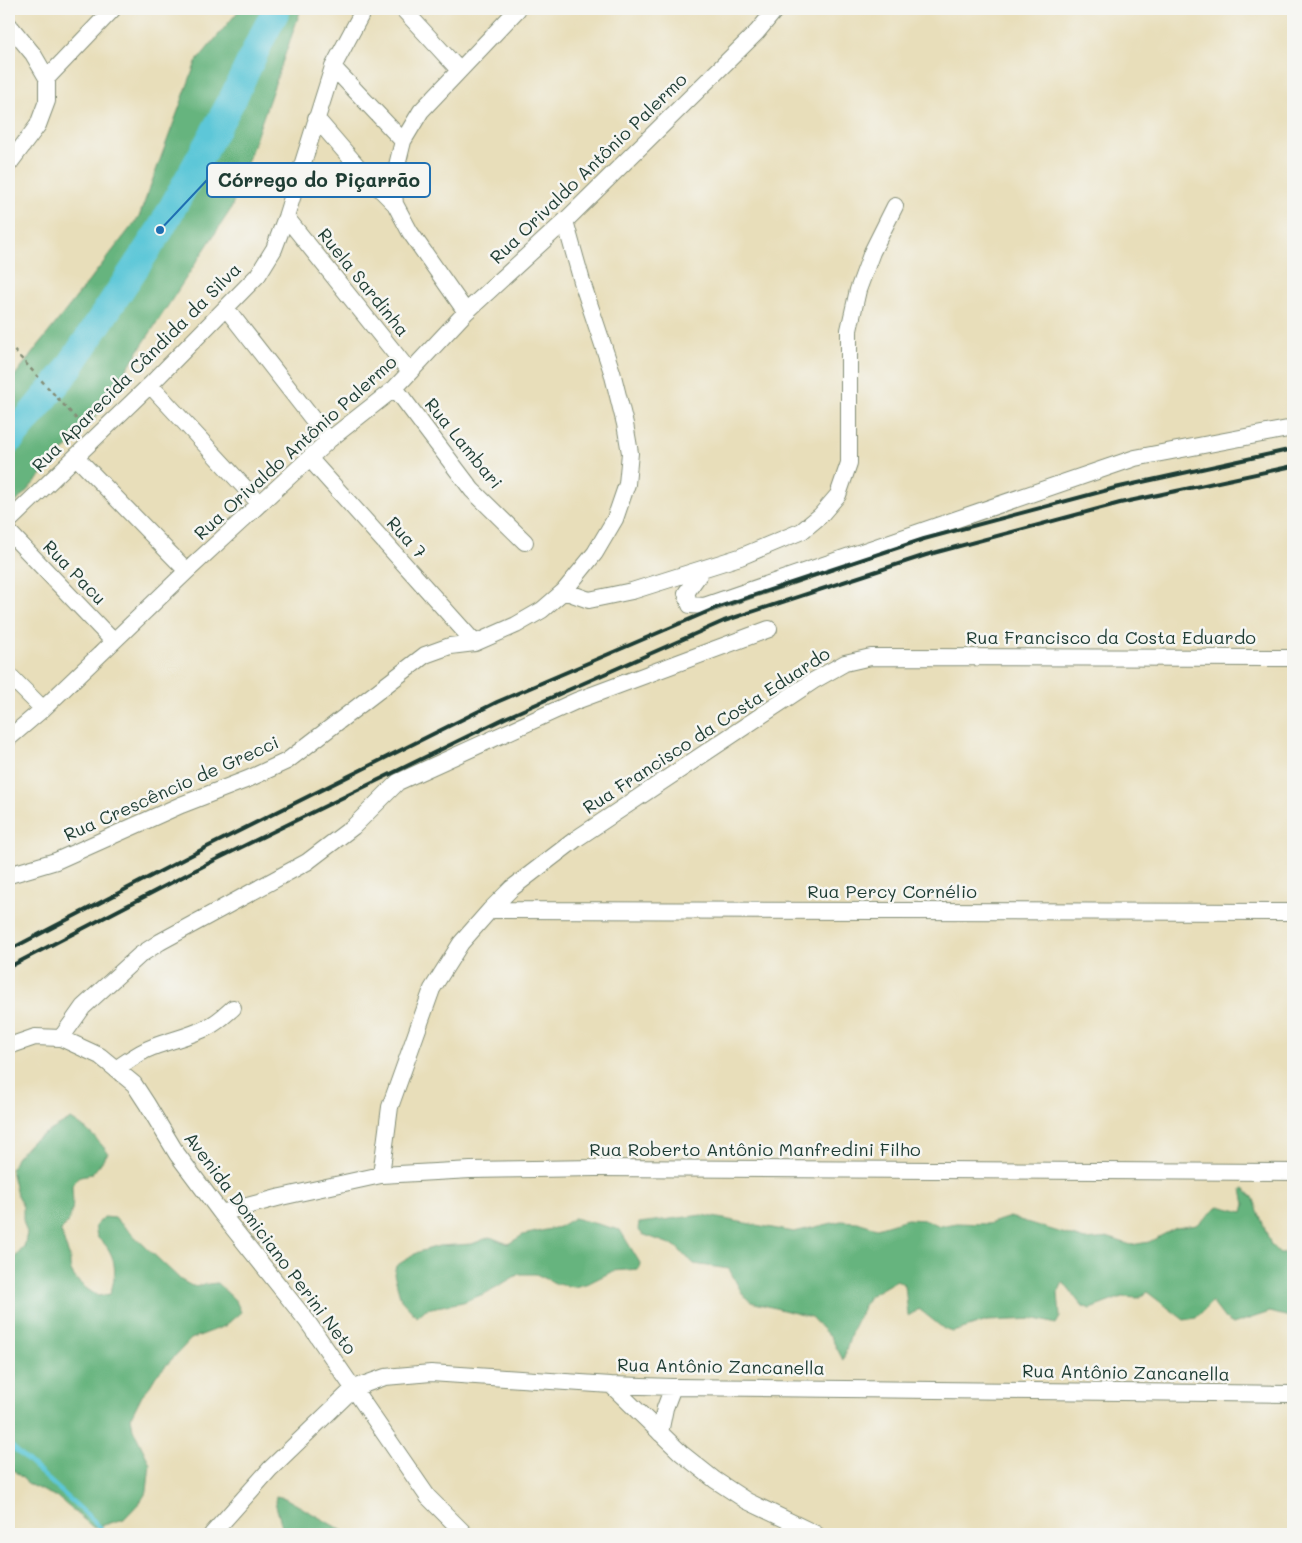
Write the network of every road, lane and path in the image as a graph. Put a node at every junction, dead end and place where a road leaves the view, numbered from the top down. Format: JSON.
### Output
{"nodes":[{"id":1,"x":112,"y":9,"type":"edge"},
{"id":2,"x":364,"y":9,"type":"edge"},
{"id":3,"x":403,"y":9,"type":"edge"},
{"id":4,"x":518,"y":9,"type":"edge"},
{"id":5,"x":776,"y":9,"type":"edge"},
{"id":6,"x":9,"y":24,"type":"edge"},
{"id":7,"x":333,"y":68,"type":"junction"},
{"id":8,"x":459,"y":70,"type":"junction"},
{"id":9,"x":47,"y":78,"type":"junction"},
{"id":10,"x":316,"y":118,"type":"junction"},
{"id":11,"x":403,"y":141,"type":"junction"},
{"id":12,"x":9,"y":164,"type":"edge"},
{"id":13,"x":395,"y":204,"type":"junction"},
{"id":14,"x":895,"y":206,"type":"dead end"},
{"id":15,"x":286,"y":217,"type":"junction"},
{"id":16,"x":565,"y":221,"type":"junction"},
{"id":17,"x":226,"y":308,"type":"junction"},
{"id":18,"x":466,"y":312,"type":"junction"},
{"id":19,"x":9,"y":345,"type":"edge"},
{"id":20,"x":410,"y":372,"type":"junction"},
{"id":21,"x":150,"y":386,"type":"junction"},
{"id":22,"x":395,"y":388,"type":"junction"},
{"id":23,"x":1293,"y":428,"type":"edge"},
{"id":24,"x":95,"y":438,"type":"junction"},
{"id":25,"x":329,"y":440,"type":"junction"},
{"id":26,"x":76,"y":457,"type":"junction"},
{"id":27,"x":309,"y":458,"type":"junction"},
{"id":28,"x":260,"y":504,"type":"junction"},
{"id":29,"x":9,"y":521,"type":"edge"},
{"id":30,"x":9,"y":532,"type":"edge"},
{"id":31,"x":525,"y":542,"type":"dead end"},
{"id":32,"x":703,"y":569,"type":"junction"},
{"id":33,"x":187,"y":571,"type":"junction"},
{"id":34,"x":564,"y":591,"type":"junction"},
{"id":35,"x":770,"y":629,"type":"dead end"},
{"id":36,"x":113,"y":641,"type":"junction"},
{"id":37,"x":476,"y":643,"type":"junction"},
{"id":38,"x":1293,"y":658,"type":"edge"},
{"id":39,"x":9,"y":674,"type":"edge"},
{"id":40,"x":43,"y":709,"type":"junction"},
{"id":41,"x":9,"y":738,"type":"edge"},
{"id":42,"x":9,"y":875,"type":"edge"},
{"id":43,"x":490,"y":910,"type":"junction"},
{"id":44,"x":1293,"y":912,"type":"edge"},
{"id":45,"x":233,"y":1008,"type":"dead end"},
{"id":46,"x":60,"y":1038,"type":"junction"},
{"id":47,"x":9,"y":1046,"type":"edge"},
{"id":48,"x":116,"y":1069,"type":"junction"},
{"id":49,"x":1293,"y":1172,"type":"edge"},
{"id":50,"x":381,"y":1175,"type":"junction"},
{"id":51,"x":221,"y":1213,"type":"junction"},
{"id":52,"x":611,"y":1385,"type":"junction"},
{"id":53,"x":673,"y":1387,"type":"junction"},
{"id":54,"x":354,"y":1388,"type":"junction"},
{"id":55,"x":1293,"y":1394,"type":"edge"},
{"id":56,"x":660,"y":1433,"type":"junction"},
{"id":57,"x":212,"y":1534,"type":"edge"},
{"id":58,"x":465,"y":1534,"type":"edge"},
{"id":59,"x":816,"y":1534,"type":"edge"}],
"edges":[{"from":1,"to":9,"type":"street"},
{"from":2,"to":7,"type":"street","name":"Rua Aparecida Cândida da Silva"},
{"from":3,"to":8,"type":"street"},
{"from":4,"to":8,"type":"street"},
{"from":5,"to":16,"type":"street","name":"Rua Orivaldo Antônio Palermo"},
{"from":6,"to":9,"type":"street"},
{"from":7,"to":10,"type":"street","name":"Rua Aparecida Cândida da Silva"},
{"from":7,"to":11,"type":"street"},
{"from":8,"to":11,"type":"street"},
{"from":9,"to":12,"type":"street"},
{"from":10,"to":13,"type":"street"},
{"from":10,"to":15,"type":"street","name":"Rua Aparecida Cândida da Silva"},
{"from":11,"to":13,"type":"street"},
{"from":13,"to":18,"type":"street"},
{"from":14,"to":32,"type":"street"},
{"from":15,"to":17,"type":"street","name":"Rua Aparecida Cândida da Silva"},
{"from":15,"to":20,"type":"street","name":"Ruela Sardinha"},
{"from":16,"to":18,"type":"street","name":"Rua Orivaldo Antônio Palermo"},
{"from":16,"to":34,"type":"street","name":"Rua Crescêncio de Grecci"},
{"from":17,"to":21,"type":"street","name":"Rua Aparecida Cândida da Silva"},
{"from":17,"to":25,"type":"street"},
{"from":18,"to":20,"type":"street","name":"Rua Orivaldo Antônio Palermo"},
{"from":19,"to":24,"type":"path"},
{"from":20,"to":22,"type":"street","name":"Rua Orivaldo Antônio Palermo"},
{"from":21,"to":24,"type":"street","name":"Rua Aparecida Cândida da Silva"},
{"from":21,"to":28,"type":"street"},
{"from":22,"to":25,"type":"street","name":"Rua Orivaldo Antônio Palermo"},
{"from":22,"to":31,"type":"street","name":"Rua Lambari"},
{"from":23,"to":32,"type":"street"},
{"from":24,"to":26,"type":"street","name":"Rua Aparecida Cândida da Silva"},
{"from":25,"to":27,"type":"street","name":"Rua Orivaldo Antônio Palermo"},
{"from":26,"to":29,"type":"street","name":"Rua Aparecida Cândida da Silva"},
{"from":26,"to":33,"type":"street"},
{"from":27,"to":28,"type":"street","name":"Rua Orivaldo Antônio Palermo"},
{"from":27,"to":37,"type":"street","name":"Rua 7"},
{"from":28,"to":33,"type":"street","name":"Rua Orivaldo Antônio Palermo"},
{"from":30,"to":36,"type":"street","name":"Rua Pacu"},
{"from":32,"to":34,"type":"street"},
{"from":33,"to":36,"type":"street","name":"Rua Orivaldo Antônio Palermo"},
{"from":34,"to":37,"type":"street","name":"Rua Crescêncio de Grecci"},
{"from":35,"to":46,"type":"street"},
{"from":36,"to":40,"type":"street","name":"Rua Orivaldo Antônio Palermo"},
{"from":37,"to":42,"type":"street","name":"Rua Crescêncio de Grecci"},
{"from":38,"to":43,"type":"street","name":"Rua Francisco da Costa Eduardo"},
{"from":39,"to":40,"type":"street"},
{"from":40,"to":41,"type":"street","name":"Rua Orivaldo Antônio Palermo"},
{"from":43,"to":44,"type":"street","name":"Rua Percy Cornélio"},
{"from":43,"to":50,"type":"street","name":"Rua Francisco da Costa Eduardo"},
{"from":45,"to":48,"type":"street"},
{"from":46,"to":47,"type":"street","name":"Avenida Domiciano Perini Neto"},
{"from":46,"to":48,"type":"street","name":"Avenida Domiciano Perini Neto"},
{"from":48,"to":51,"type":"street","name":"Avenida Domiciano Perini Neto"},
{"from":49,"to":50,"type":"street","name":"Rua Roberto Antônio Manfredini Filho"},
{"from":50,"to":51,"type":"street","name":"Rua Roberto Antônio Manfredini Filho"},
{"from":51,"to":54,"type":"street","name":"Avenida Domiciano Perini Neto"},
{"from":52,"to":53,"type":"street","name":"Rua Antônio Zancanella"},
{"from":52,"to":54,"type":"street","name":"Rua Antônio Zancanella"},
{"from":52,"to":56,"type":"street"},
{"from":53,"to":55,"type":"street","name":"Rua Antônio Zancanella"},
{"from":53,"to":56,"type":"street"},
{"from":54,"to":57,"type":"street","name":"Rua Antônio Zancanella"},
{"from":54,"to":58,"type":"street","name":"Avenida Domiciano Perini Neto"},
{"from":56,"to":59,"type":"street"}]}
